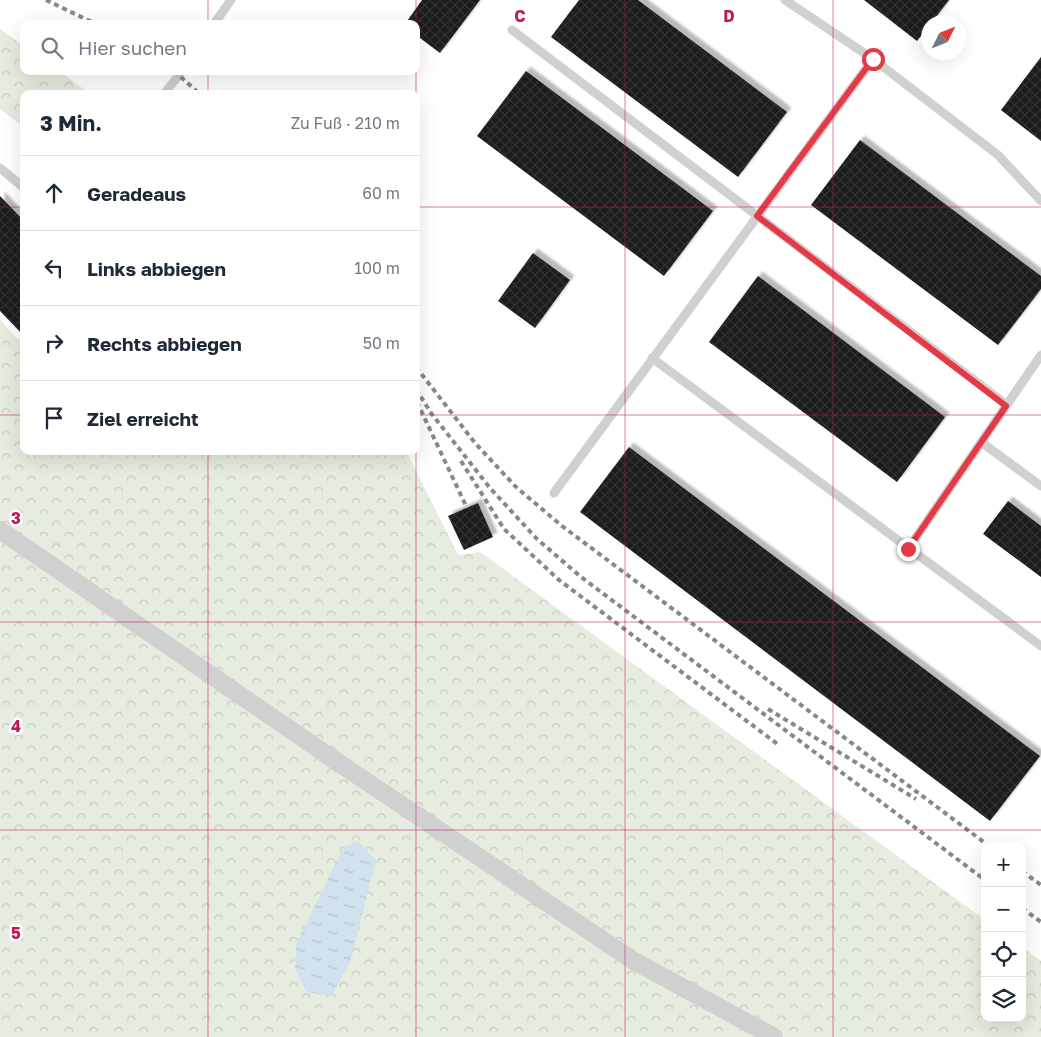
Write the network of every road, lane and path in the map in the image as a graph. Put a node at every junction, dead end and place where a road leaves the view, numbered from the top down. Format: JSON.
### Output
{"nodes":[{"id":1,"x":231,"y":0,"type":"edge"},
{"id":2,"x":785,"y":0,"type":"edge"},
{"id":3,"x":217,"y":20,"type":"edge"},
{"id":4,"x":512,"y":30,"type":"dead end"},
{"id":5,"x":873,"y":59,"type":"junction"},
{"id":6,"x":179,"y":75,"type":"edge"},
{"id":7,"x":167,"y":90,"type":"edge"},
{"id":8,"x":0,"y":168,"type":"edge"},
{"id":9,"x":20,"y":185,"type":"edge"},
{"id":10,"x":1041,"y":201,"type":"edge"},
{"id":11,"x":757,"y":216,"type":"junction"},
{"id":12,"x":1041,"y":355,"type":"edge"},
{"id":13,"x":652,"y":358,"type":"junction"},
{"id":14,"x":1006,"y":406,"type":"junction"},
{"id":15,"x":981,"y":442,"type":"junction"},
{"id":16,"x":1041,"y":486,"type":"edge"},
{"id":17,"x":554,"y":493,"type":"dead end"},
{"id":18,"x":0,"y":530,"type":"edge"},
{"id":19,"x":908,"y":549,"type":"junction"},
{"id":20,"x":1041,"y":646,"type":"edge"},
{"id":21,"x":774,"y":1037,"type":"edge"}],
"edges":[{"from":1,"to":3,"type":"lane"},
{"from":2,"to":5,"type":"lane"},
{"from":4,"to":11,"type":"lane"},
{"from":5,"to":10,"type":"lane"},
{"from":5,"to":11,"type":"lane"},
{"from":6,"to":7,"type":"lane"},
{"from":8,"to":9,"type":"lane"},
{"from":11,"to":13,"type":"lane"},
{"from":11,"to":14,"type":"lane"},
{"from":12,"to":14,"type":"lane"},
{"from":13,"to":17,"type":"lane"},
{"from":13,"to":19,"type":"lane"},
{"from":14,"to":15,"type":"lane"},
{"from":15,"to":16,"type":"lane"},
{"from":15,"to":19,"type":"lane"},
{"from":18,"to":21,"type":"street"},
{"from":19,"to":20,"type":"lane"}]}
